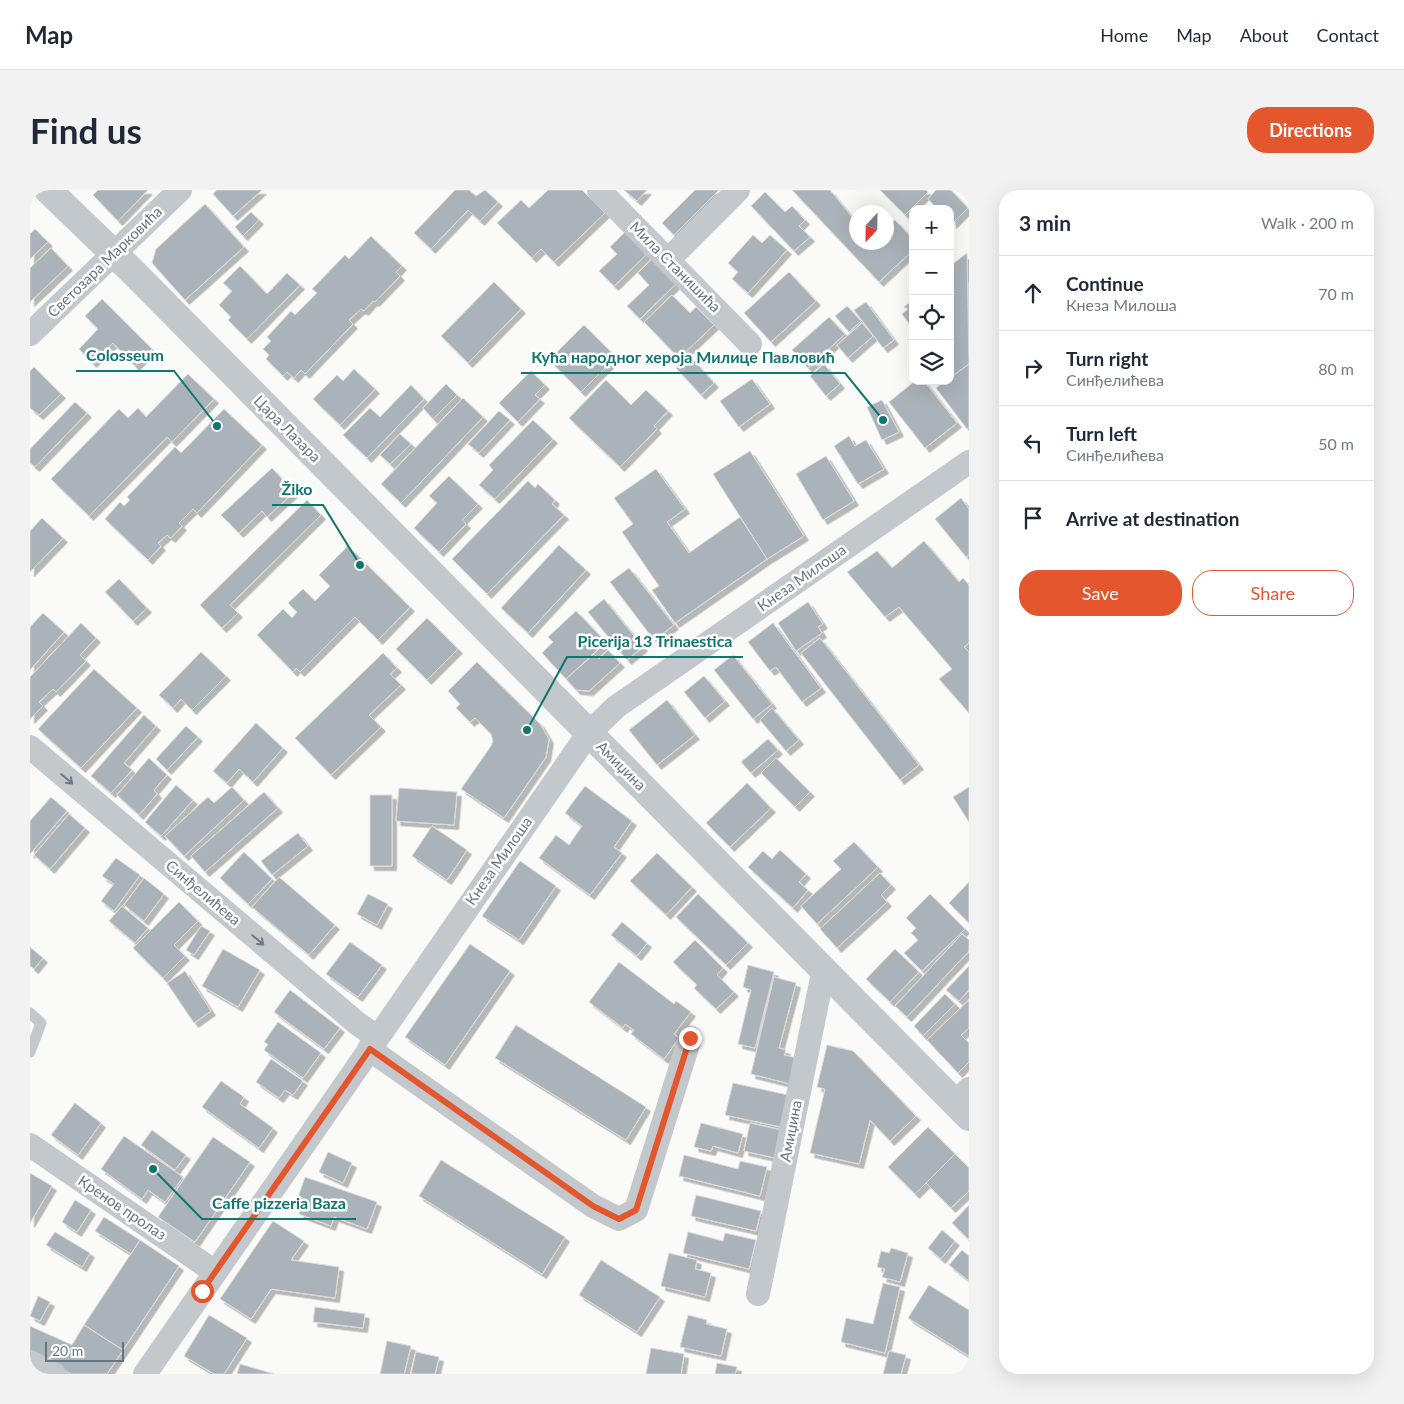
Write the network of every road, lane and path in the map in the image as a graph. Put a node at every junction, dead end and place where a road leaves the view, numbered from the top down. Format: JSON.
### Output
{"nodes":[{"id":1,"x":48,"y":190,"type":"edge"},
{"id":2,"x":180,"y":190,"type":"edge"},
{"id":3,"x":599,"y":190,"type":"edge"},
{"id":4,"x":738,"y":190,"type":"edge"},
{"id":5,"x":113,"y":253,"type":"junction"},
{"id":6,"x":668,"y":260,"type":"junction"},
{"id":7,"x":30,"y":334,"type":"edge"},
{"id":8,"x":750,"y":344,"type":"dead end"},
{"id":9,"x":969,"y":462,"type":"edge"},
{"id":10,"x":588,"y":734,"type":"junction"},
{"id":11,"x":30,"y":747,"type":"edge"},
{"id":12,"x":824,"y":968,"type":"junction"},
{"id":13,"x":30,"y":1013,"type":"edge"},
{"id":14,"x":690,"y":1038,"type":"dead end"},
{"id":15,"x":373,"y":1043,"type":"junction"},
{"id":16,"x":30,"y":1052,"type":"edge"},
{"id":17,"x":964,"y":1103,"type":"edge"},
{"id":18,"x":30,"y":1145,"type":"edge"},
{"id":19,"x":215,"y":1272,"type":"junction"},
{"id":20,"x":758,"y":1294,"type":"dead end"},
{"id":21,"x":30,"y":1362,"type":"edge"},
{"id":22,"x":54,"y":1374,"type":"edge"},
{"id":23,"x":145,"y":1374,"type":"edge"}],
"edges":[{"from":1,"to":5,"type":"street","name":"Цара Лазара"},
{"from":2,"to":5,"type":"street","name":"Светозара Марковића"},
{"from":3,"to":6,"type":"street","name":"Мила Станишића"},
{"from":4,"to":6,"type":"street"},
{"from":5,"to":7,"type":"street","name":"Светозара Марковића"},
{"from":5,"to":10,"type":"street","name":"Цара Лазара"},
{"from":6,"to":8,"type":"street","name":"Мила Станишића"},
{"from":9,"to":10,"type":"street","name":"Кнеза Милоша"},
{"from":10,"to":12,"type":"street","name":"Амиџина"},
{"from":10,"to":15,"type":"street","name":"Кнеза Милоша"},
{"from":11,"to":15,"type":"street","name":"Синђелићева","one_way":true},
{"from":12,"to":17,"type":"street","name":"Амиџина"},
{"from":12,"to":20,"type":"street","name":"Амиџина"},
{"from":13,"to":16,"type":"lane"},
{"from":14,"to":15,"type":"street","name":"Синђелићева"},
{"from":15,"to":19,"type":"street","name":"Кнеза Милоша"},
{"from":18,"to":19,"type":"street","name":"Кренов пролаз"},
{"from":19,"to":23,"type":"street","name":"Кнеза Милоша"},
{"from":21,"to":22,"type":"street"}]}
